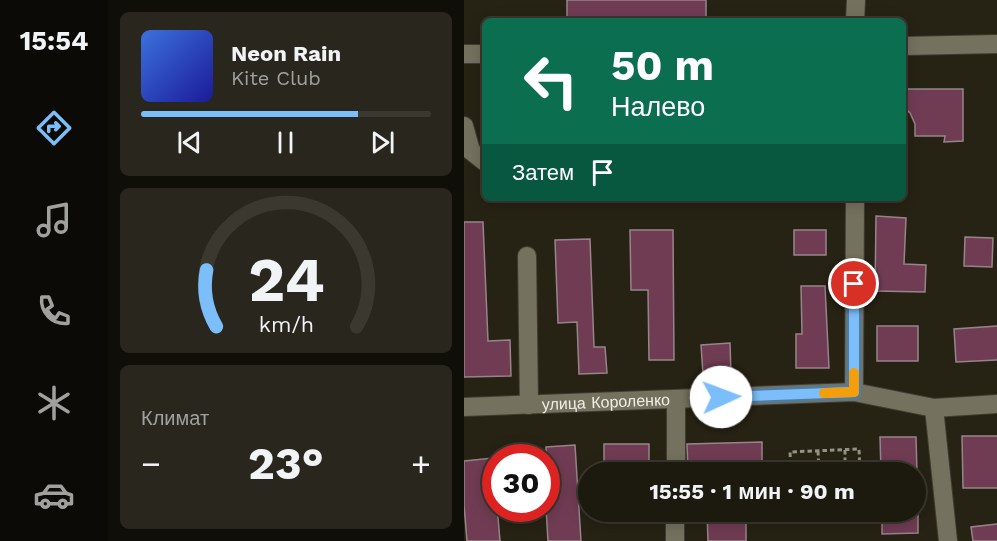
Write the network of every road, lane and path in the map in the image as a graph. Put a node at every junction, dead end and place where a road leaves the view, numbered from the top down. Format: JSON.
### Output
{"nodes":[{"id":1,"x":856,"y":0,"type":"edge"},
{"id":2,"x":855,"y":18,"type":"edge"},
{"id":3,"x":998,"y":44,"type":"edge"},
{"id":4,"x":906,"y":46,"type":"edge"},
{"id":5,"x":464,"y":54,"type":"edge"},
{"id":6,"x":482,"y":54,"type":"edge"},
{"id":7,"x":464,"y":126,"type":"edge"},
{"id":8,"x":482,"y":160,"type":"edge"},
{"id":9,"x":855,"y":201,"type":"edge"},
{"id":10,"x":527,"y":256,"type":"dead end"},
{"id":11,"x":854,"y":392,"type":"junction"},
{"id":12,"x":676,"y":399,"type":"junction"},
{"id":13,"x":998,"y":404,"type":"edge"},
{"id":14,"x":529,"y":405,"type":"junction"},
{"id":15,"x":464,"y":407,"type":"edge"},
{"id":16,"x":934,"y":408,"type":"junction"},
{"id":17,"x":845,"y":450,"type":"junction"},
{"id":18,"x":818,"y":451,"type":"junction"},
{"id":19,"x":676,"y":462,"type":"edge"},
{"id":20,"x":790,"y":462,"type":"edge"},
{"id":21,"x":820,"y":462,"type":"edge"},
{"id":22,"x":845,"y":462,"type":"edge"},
{"id":23,"x":860,"y":462,"type":"edge"},
{"id":24,"x":675,"y":522,"type":"edge"},
{"id":25,"x":675,"y":541,"type":"edge"},
{"id":26,"x":948,"y":541,"type":"edge"}],
"edges":[{"from":1,"to":2,"type":"street"},
{"from":3,"to":4,"type":"street"},
{"from":5,"to":6,"type":"street"},
{"from":7,"to":8,"type":"street"},
{"from":9,"to":11,"type":"street"},
{"from":10,"to":14,"type":"street"},
{"from":11,"to":12,"type":"street","name":"улица Короленко"},
{"from":11,"to":16,"type":"street","name":"улица Короленко"},
{"from":12,"to":14,"type":"street","name":"улица Короленко"},
{"from":12,"to":19,"type":"street"},
{"from":13,"to":16,"type":"street","name":"улица Короленко"},
{"from":14,"to":15,"type":"street","name":"улица Короленко"},
{"from":16,"to":26,"type":"street"},
{"from":17,"to":18,"type":"path"},
{"from":17,"to":22,"type":"path"},
{"from":17,"to":23,"type":"path"},
{"from":18,"to":20,"type":"path"},
{"from":18,"to":21,"type":"path"},
{"from":24,"to":25,"type":"street"}]}
